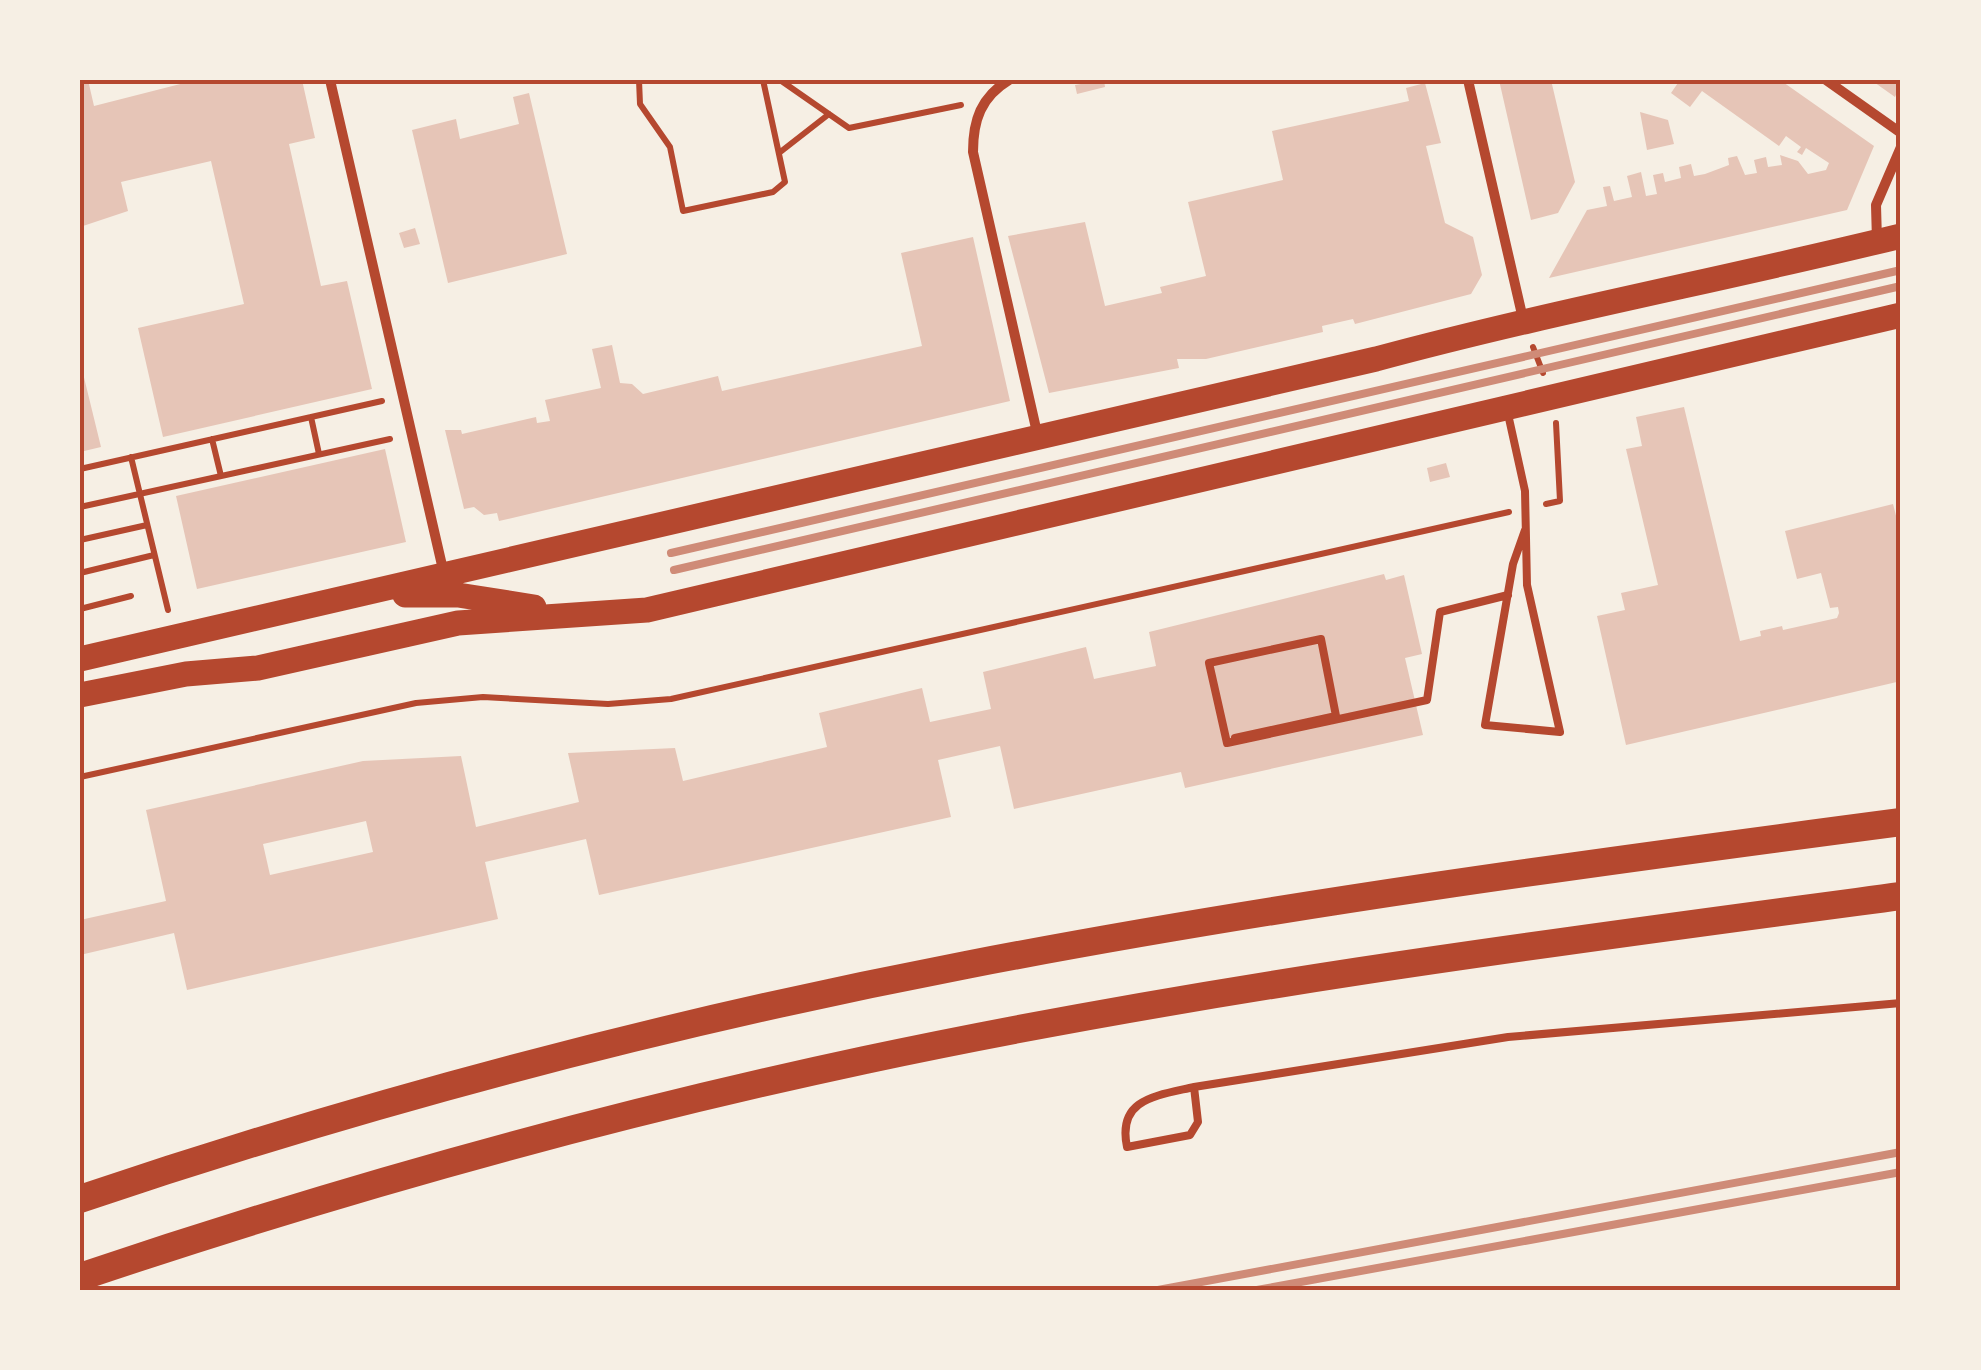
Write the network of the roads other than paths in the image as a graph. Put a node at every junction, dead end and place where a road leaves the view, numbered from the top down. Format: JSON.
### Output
{"nodes":[{"id":1,"x":330,"y":80,"type":"edge"},
{"id":2,"x":1009,"y":80,"type":"edge"},
{"id":3,"x":1468,"y":80,"type":"edge"},
{"id":4,"x":1826,"y":80,"type":"edge"},
{"id":5,"x":1901,"y":134,"type":"edge"},
{"id":6,"x":1901,"y":147,"type":"edge"},
{"id":7,"x":1889,"y":239,"type":"edge"},
{"id":8,"x":1901,"y":315,"type":"edge"},
{"id":9,"x":1523,"y":319,"type":"junction"},
{"id":10,"x":1508,"y":410,"type":"junction"},
{"id":11,"x":1038,"y":438,"type":"junction"},
{"id":12,"x":1525,"y":530,"type":"junction"},
{"id":13,"x":444,"y":575,"type":"junction"},
{"id":14,"x":1508,"y":595,"type":"junction"},
{"id":15,"x":350,"y":597,"type":"junction"},
{"id":16,"x":573,"y":616,"type":"junction"},
{"id":17,"x":80,"y":660,"type":"edge"},
{"id":18,"x":80,"y":695,"type":"edge"},
{"id":19,"x":1235,"y":738,"type":"dead end"},
{"id":20,"x":1901,"y":822,"type":"edge"},
{"id":21,"x":1901,"y":896,"type":"edge"},
{"id":22,"x":1901,"y":1003,"type":"edge"},
{"id":23,"x":1194,"y":1087,"type":"junction"},
{"id":24,"x":80,"y":1199,"type":"edge"},
{"id":25,"x":80,"y":1277,"type":"edge"}],
"edges":[{"from":1,"to":13,"type":"street"},
{"from":2,"to":11,"type":"street"},
{"from":3,"to":9,"type":"street"},
{"from":4,"to":5,"type":"street"},
{"from":6,"to":7,"type":"street"},
{"from":7,"to":9,"type":"main road"},
{"from":8,"to":10,"type":"main road"},
{"from":9,"to":11,"type":"main road"},
{"from":10,"to":12,"type":"lane"},
{"from":10,"to":16,"type":"main road"},
{"from":11,"to":13,"type":"main road"},
{"from":12,"to":14,"type":"lane"},
{"from":12,"to":14,"type":"lane"},
{"from":13,"to":15,"type":"main road"},
{"from":14,"to":19,"type":"lane"},
{"from":15,"to":16,"type":"main road"},
{"from":15,"to":17,"type":"main road"},
{"from":16,"to":18,"type":"main road"},
{"from":20,"to":24,"type":"highway"},
{"from":21,"to":25,"type":"highway"},
{"from":22,"to":23,"type":"lane"},
{"from":23,"to":23,"type":"lane"}]}
